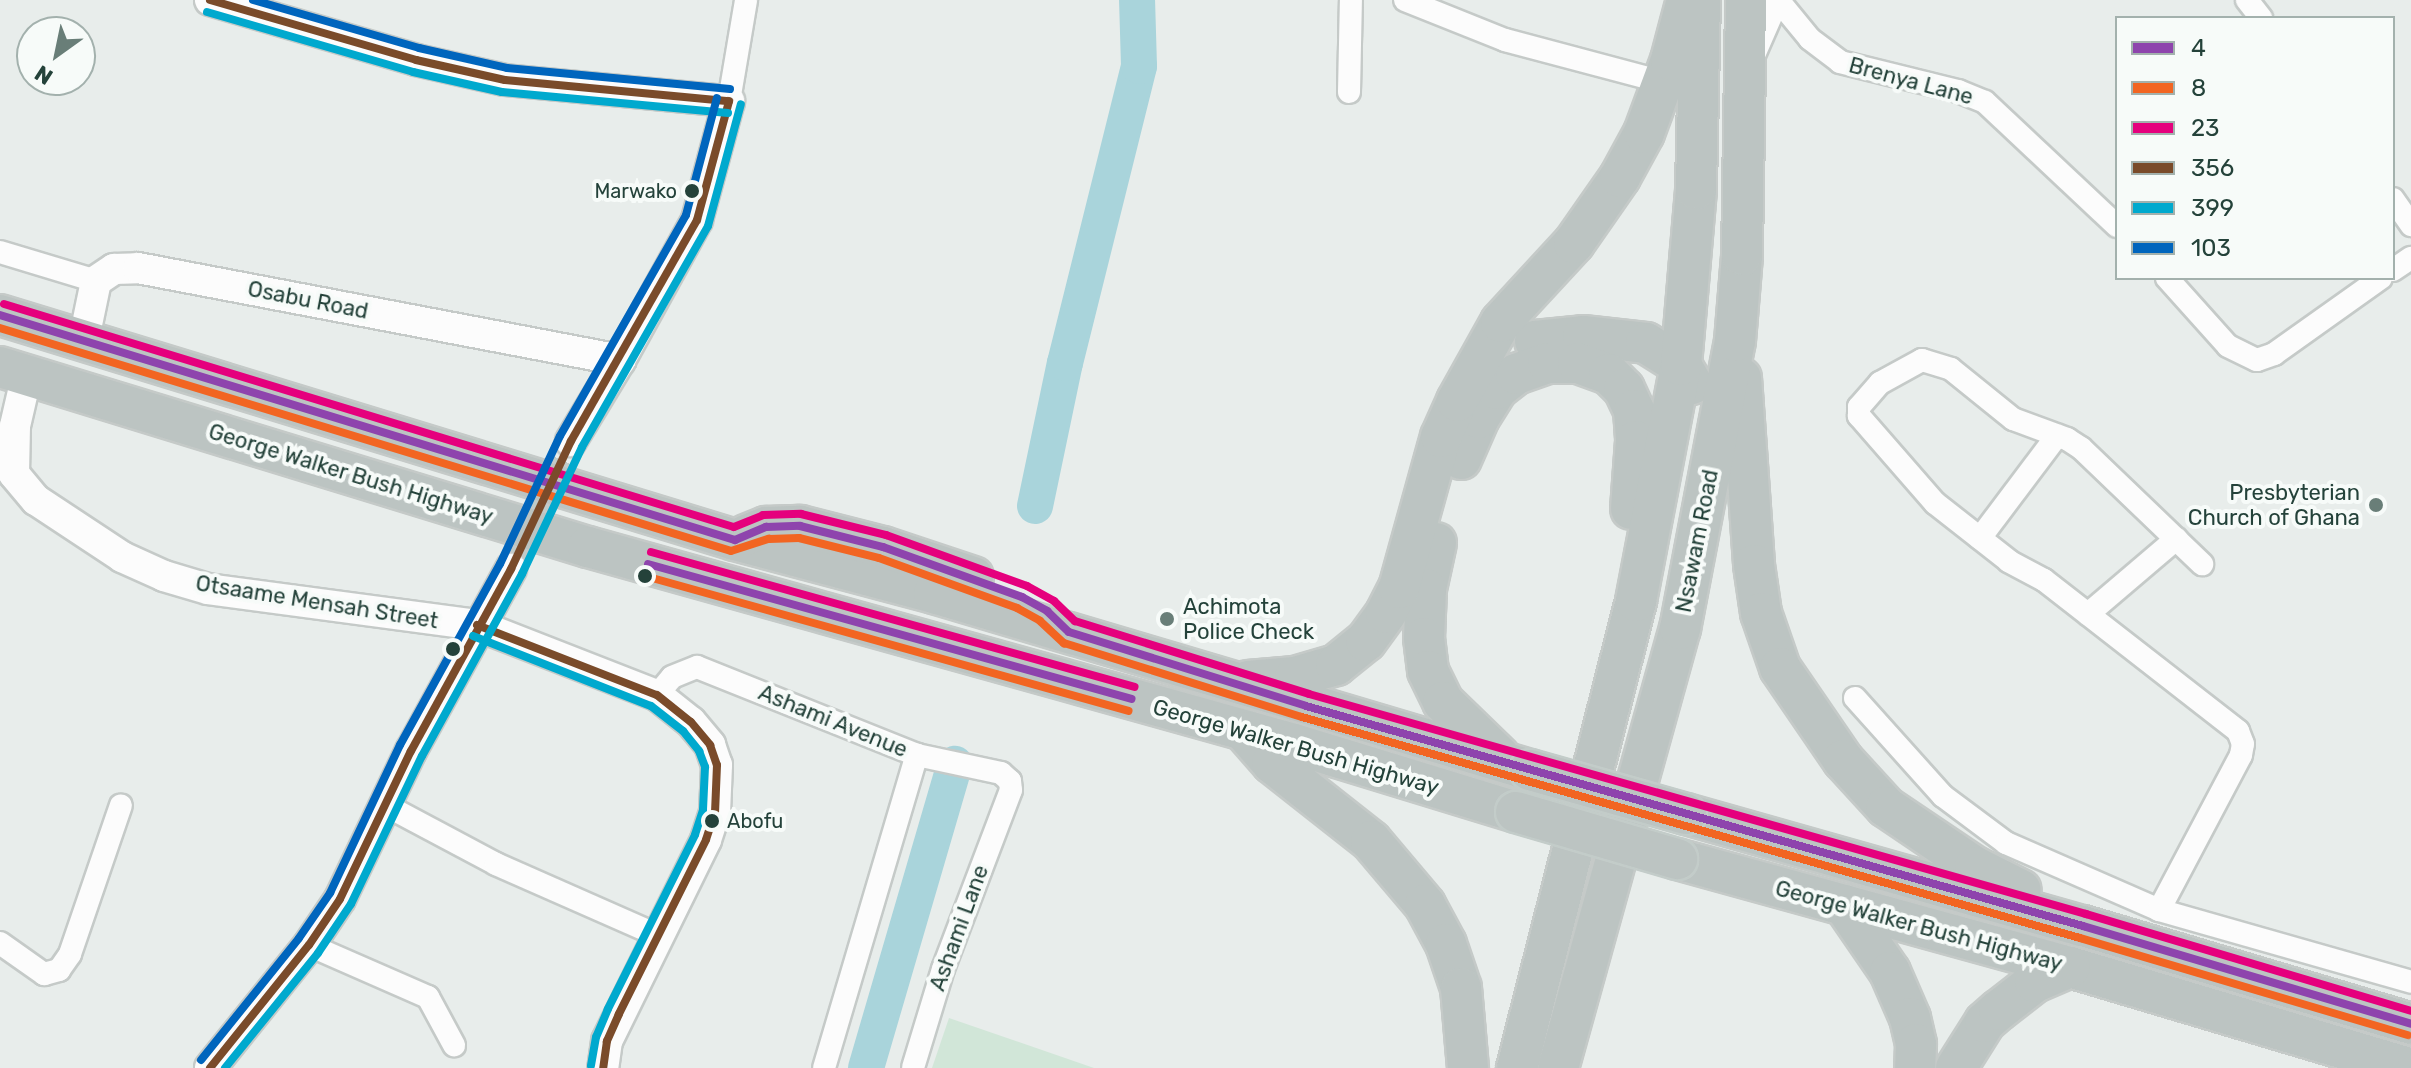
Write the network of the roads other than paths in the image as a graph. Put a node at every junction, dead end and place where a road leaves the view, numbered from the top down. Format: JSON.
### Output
{"nodes":[{"id":1,"x":210,"y":0,"type":"edge"},
{"id":2,"x":746,"y":0,"type":"edge"},
{"id":3,"x":1351,"y":0,"type":"edge"},
{"id":4,"x":1405,"y":0,"type":"edge"},
{"id":5,"x":1686,"y":0,"type":"edge"},
{"id":6,"x":1700,"y":0,"type":"edge"},
{"id":7,"x":1746,"y":0,"type":"edge"},
{"id":8,"x":1778,"y":0,"type":"edge"},
{"id":9,"x":2247,"y":0,"type":"edge"},
{"id":10,"x":2259,"y":16,"type":"edge"},
{"id":11,"x":1663,"y":82,"type":"junction"},
{"id":12,"x":1742,"y":82,"type":"junction"},
{"id":13,"x":1349,"y":92,"type":"dead end"},
{"id":14,"x":729,"y":101,"type":"junction"},
{"id":15,"x":2395,"y":202,"type":"edge"},
{"id":16,"x":2115,"y":224,"type":"edge"},
{"id":17,"x":2411,"y":225,"type":"edge"},
{"id":18,"x":0,"y":252,"type":"edge"},
{"id":19,"x":2169,"y":280,"type":"edge"},
{"id":20,"x":2378,"y":280,"type":"edge"},
{"id":21,"x":96,"y":281,"type":"junction"},
{"id":22,"x":0,"y":315,"type":"edge"},
{"id":23,"x":84,"y":339,"type":"junction"},
{"id":24,"x":1735,"y":341,"type":"junction"},
{"id":25,"x":620,"y":360,"type":"junction"},
{"id":26,"x":1681,"y":365,"type":"junction"},
{"id":27,"x":14,"y":370,"type":"edge"},
{"id":28,"x":1471,"y":373,"type":"junction"},
{"id":29,"x":2057,"y":436,"type":"junction"},
{"id":30,"x":571,"y":441,"type":"tunnel mouth"},
{"id":31,"x":7,"y":472,"type":"edge"},
{"id":32,"x":1980,"y":538,"type":"junction"},
{"id":33,"x":2176,"y":539,"type":"junction"},
{"id":34,"x":2202,"y":564,"type":"dead end"},
{"id":35,"x":511,"y":569,"type":"tunnel mouth"},
{"id":36,"x":1636,"y":601,"type":"junction"},
{"id":37,"x":2088,"y":614,"type":"junction"},
{"id":38,"x":477,"y":625,"type":"junction"},
{"id":39,"x":1680,"y":629,"type":"junction"},
{"id":40,"x":1232,"y":682,"type":"junction"},
{"id":41,"x":657,"y":695,"type":"junction"},
{"id":42,"x":1855,"y":698,"type":"dead end"},
{"id":43,"x":1245,"y":732,"type":"junction"},
{"id":44,"x":917,"y":755,"type":"junction"},
{"id":45,"x":1518,"y":766,"type":"junction"},
{"id":46,"x":1011,"y":790,"type":"joint"},
{"id":47,"x":121,"y":805,"type":"dead end"},
{"id":48,"x":387,"y":806,"type":"junction"},
{"id":49,"x":1844,"y":905,"type":"junction"},
{"id":50,"x":2159,"y":910,"type":"junction"},
{"id":51,"x":2083,"y":926,"type":"junction"},
{"id":52,"x":659,"y":936,"type":"junction"},
{"id":53,"x":0,"y":943,"type":"edge"},
{"id":54,"x":309,"y":945,"type":"junction"},
{"id":55,"x":2070,"y":967,"type":"junction"},
{"id":56,"x":2411,"y":982,"type":"edge"},
{"id":57,"x":2411,"y":1024,"type":"edge"},
{"id":58,"x":454,"y":1045,"type":"dead end"},
{"id":59,"x":2362,"y":1059,"type":"edge"},
{"id":60,"x":210,"y":1068,"type":"edge"},
{"id":61,"x":603,"y":1068,"type":"edge"},
{"id":62,"x":824,"y":1068,"type":"edge"},
{"id":63,"x":913,"y":1068,"type":"edge"},
{"id":64,"x":1468,"y":1068,"type":"edge"},
{"id":65,"x":1517,"y":1068,"type":"edge"},
{"id":66,"x":1558,"y":1068,"type":"edge"},
{"id":67,"x":1915,"y":1068,"type":"edge"},
{"id":68,"x":1956,"y":1068,"type":"edge"},
{"id":69,"x":2409,"y":1068,"type":"edge"}],
"edges":[{"from":1,"to":14,"type":"street"},
{"from":2,"to":14,"type":"street"},
{"from":3,"to":13,"type":"street"},
{"from":4,"to":11,"type":"street"},
{"from":5,"to":11,"type":"highway"},
{"from":6,"to":26,"type":"highway"},
{"from":7,"to":12,"type":"highway","name":"Nsawam Road"},
{"from":8,"to":12,"type":"street"},
{"from":8,"to":16,"type":"street","name":"Brenya Lane"},
{"from":9,"to":10,"type":"street"},
{"from":11,"to":28,"type":"highway"},
{"from":12,"to":24,"type":"highway","name":"Nsawam Road"},
{"from":14,"to":25,"type":"street"},
{"from":15,"to":17,"type":"street"},
{"from":18,"to":21,"type":"street"},
{"from":19,"to":20,"type":"street"},
{"from":21,"to":23,"type":"street"},
{"from":21,"to":25,"type":"street","name":"Osabu Road"},
{"from":22,"to":23,"type":"highway"},
{"from":23,"to":40,"type":"highway","name":"George Walker Bush Highway"},
{"from":24,"to":39,"type":"highway","name":"Nsawam Road"},
{"from":24,"to":51,"type":"highway"},
{"from":25,"to":30,"type":"street"},
{"from":26,"to":28,"type":"highway"},
{"from":26,"to":36,"type":"highway"},
{"from":26,"to":39,"type":"highway"},
{"from":27,"to":31,"type":"street"},
{"from":27,"to":43,"type":"highway","name":"George Walker Bush Highway"},
{"from":28,"to":40,"type":"highway"},
{"from":29,"to":32,"type":"street"},
{"from":29,"to":32,"type":"street"},
{"from":29,"to":33,"type":"street"},
{"from":31,"to":38,"type":"street","name":"Otsaame Mensah Street"},
{"from":32,"to":37,"type":"street"},
{"from":33,"to":34,"type":"street"},
{"from":33,"to":37,"type":"street"},
{"from":35,"to":38,"type":"street"},
{"from":36,"to":45,"type":"highway"},
{"from":36,"to":65,"type":"highway"},
{"from":37,"to":50,"type":"street"},
{"from":38,"to":41,"type":"street","name":"Otsaame Mensah Street"},
{"from":38,"to":48,"type":"street"},
{"from":39,"to":66,"type":"highway","name":"Nsawam Road"},
{"from":40,"to":45,"type":"highway","name":"George Walker Bush Highway"},
{"from":41,"to":44,"type":"street","name":"Ashami Avenue"},
{"from":41,"to":52,"type":"street","name":"Otsaame Mensah Street"},
{"from":42,"to":50,"type":"street"},
{"from":43,"to":49,"type":"highway","name":"George Walker Bush Highway","bridge":true},
{"from":43,"to":64,"type":"highway"},
{"from":44,"to":46,"type":"street","name":"Ashami Avenue"},
{"from":44,"to":62,"type":"street"},
{"from":45,"to":51,"type":"highway","name":"George Walker Bush Highway","bridge":true},
{"from":46,"to":63,"type":"street","name":"Ashami Lane"},
{"from":47,"to":53,"type":"street"},
{"from":48,"to":52,"type":"street"},
{"from":48,"to":54,"type":"street"},
{"from":49,"to":55,"type":"highway","name":"George Walker Bush Highway"},
{"from":49,"to":67,"type":"highway"},
{"from":50,"to":56,"type":"street"},
{"from":51,"to":57,"type":"highway","name":"George Walker Bush Highway"},
{"from":52,"to":61,"type":"street","name":"Otsaame Mensah Street"},
{"from":54,"to":58,"type":"street"},
{"from":54,"to":60,"type":"street"},
{"from":55,"to":59,"type":"highway","name":"George Walker Bush Highway"},
{"from":55,"to":68,"type":"highway"},
{"from":59,"to":69,"type":"highway","name":"George Walker Bush Highway"}]}
